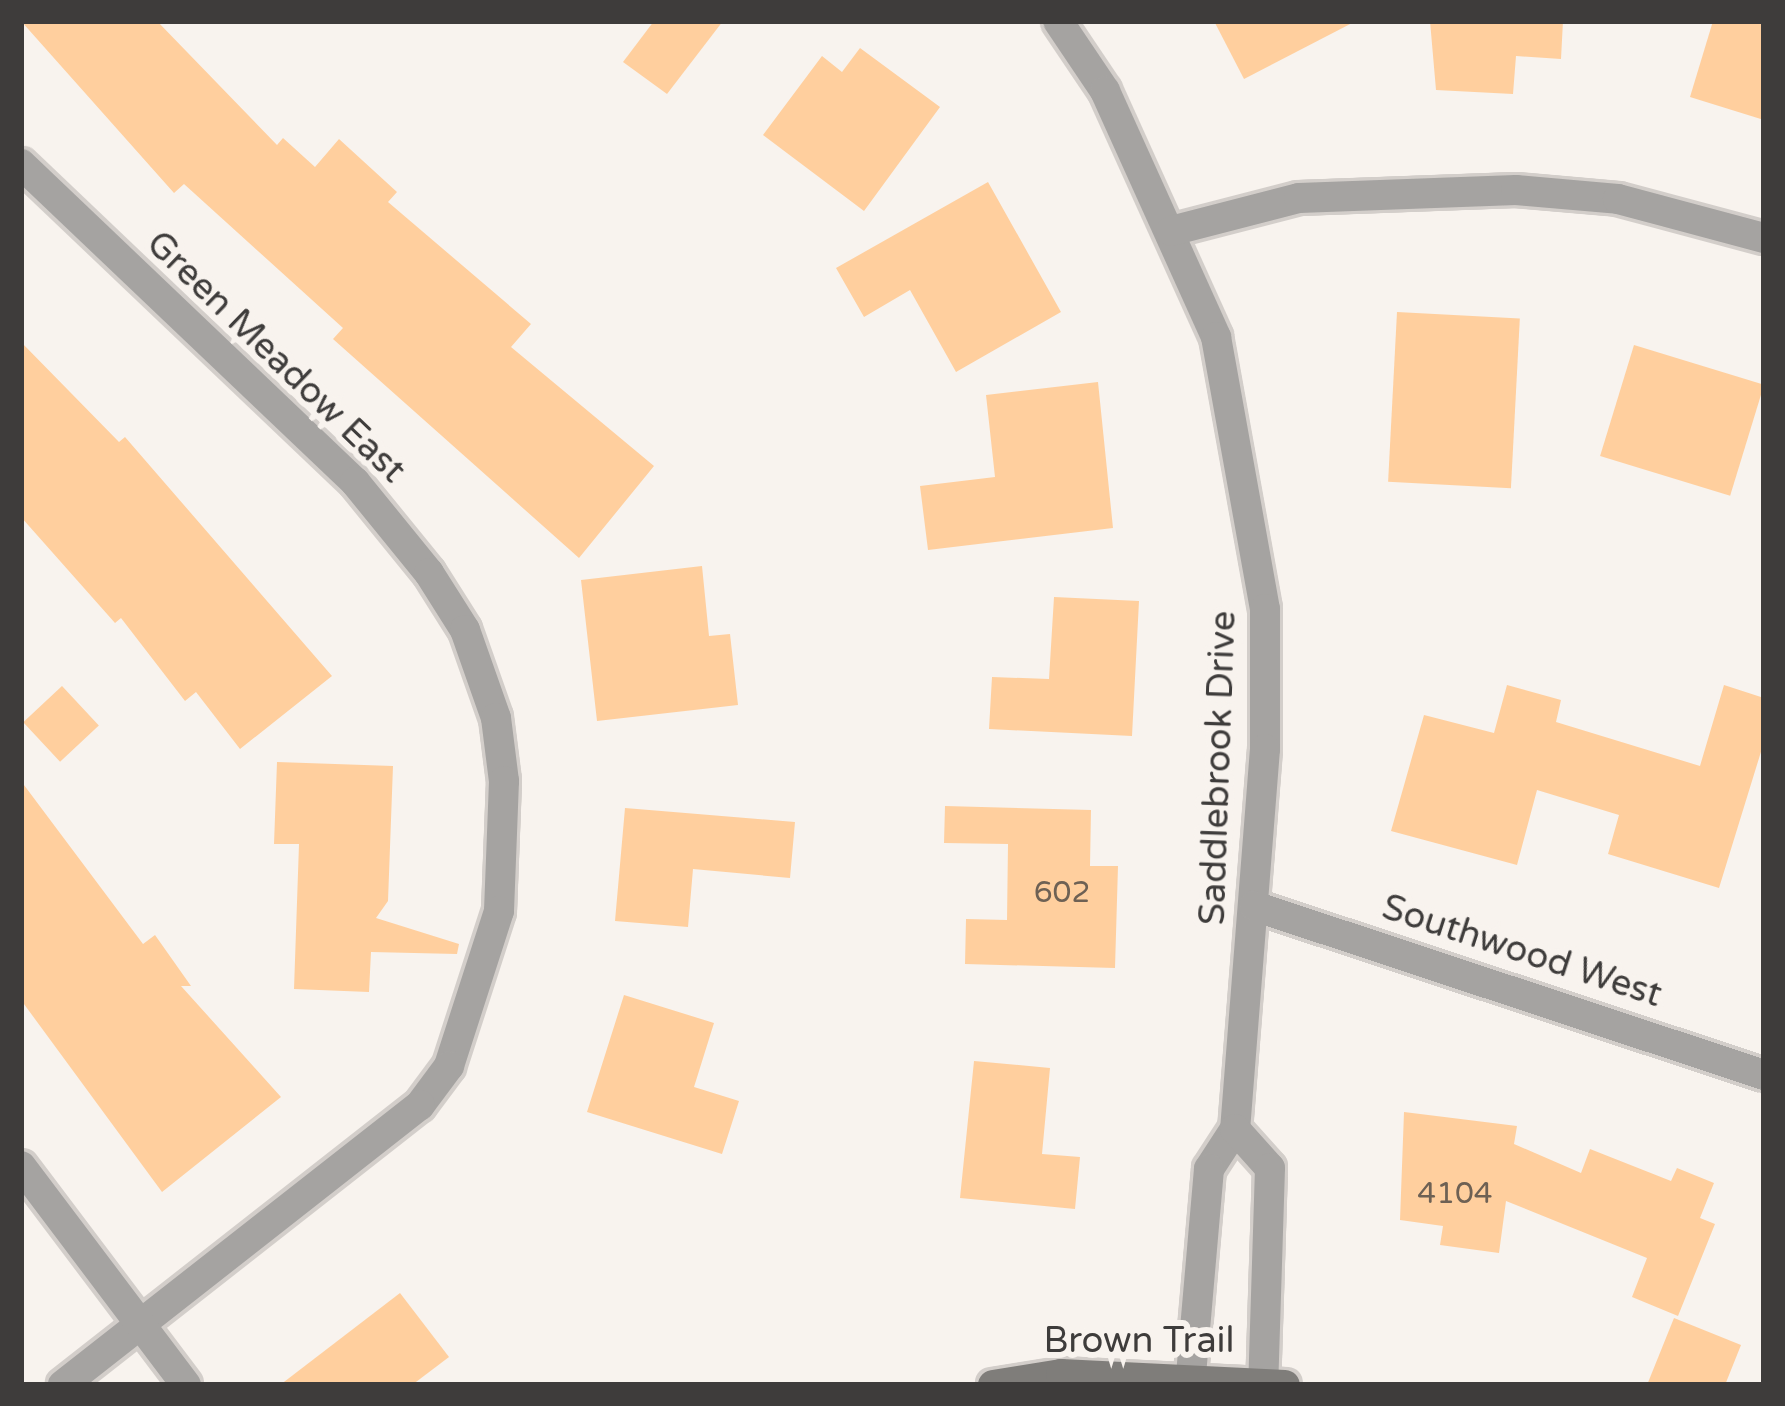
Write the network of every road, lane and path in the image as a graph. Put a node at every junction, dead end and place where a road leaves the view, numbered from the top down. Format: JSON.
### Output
{"nodes":[{"id":1,"x":1058,"y":21,"type":"edge"},
{"id":2,"x":21,"y":164,"type":"edge"},
{"id":3,"x":1172,"y":231,"type":"junction"},
{"id":4,"x":1764,"y":238,"type":"edge"},
{"id":5,"x":1254,"y":906,"type":"junction"},
{"id":6,"x":1764,"y":1075,"type":"edge"},
{"id":7,"x":1235,"y":1129,"type":"junction"},
{"id":8,"x":21,"y":1166,"type":"edge"},
{"id":9,"x":142,"y":1323,"type":"junction"},
{"id":10,"x":1190,"y":1380,"type":"edge"},
{"id":11,"x":1270,"y":1384,"type":"edge"},
{"id":12,"x":63,"y":1385,"type":"edge"},
{"id":13,"x":186,"y":1385,"type":"edge"},
{"id":14,"x":993,"y":1385,"type":"edge"}],
"edges":[{"from":1,"to":3,"type":"street","name":"Saddlebrook Drive"},
{"from":2,"to":9,"type":"street","name":"Green Meadow East"},
{"from":3,"to":4,"type":"street"},
{"from":3,"to":5,"type":"street","name":"Saddlebrook Drive"},
{"from":5,"to":6,"type":"street","name":"Southwood West"},
{"from":5,"to":7,"type":"street","name":"Saddlebrook Drive"},
{"from":7,"to":10,"type":"street","name":"Saddlebrook Drive"},
{"from":7,"to":11,"type":"street"},
{"from":8,"to":9,"type":"street"},
{"from":9,"to":12,"type":"street","name":"Green Meadow East"},
{"from":9,"to":13,"type":"street"},
{"from":10,"to":11,"type":"street","name":"Brown Trail"},
{"from":10,"to":14,"type":"street","name":"Brown Trail"}]}
